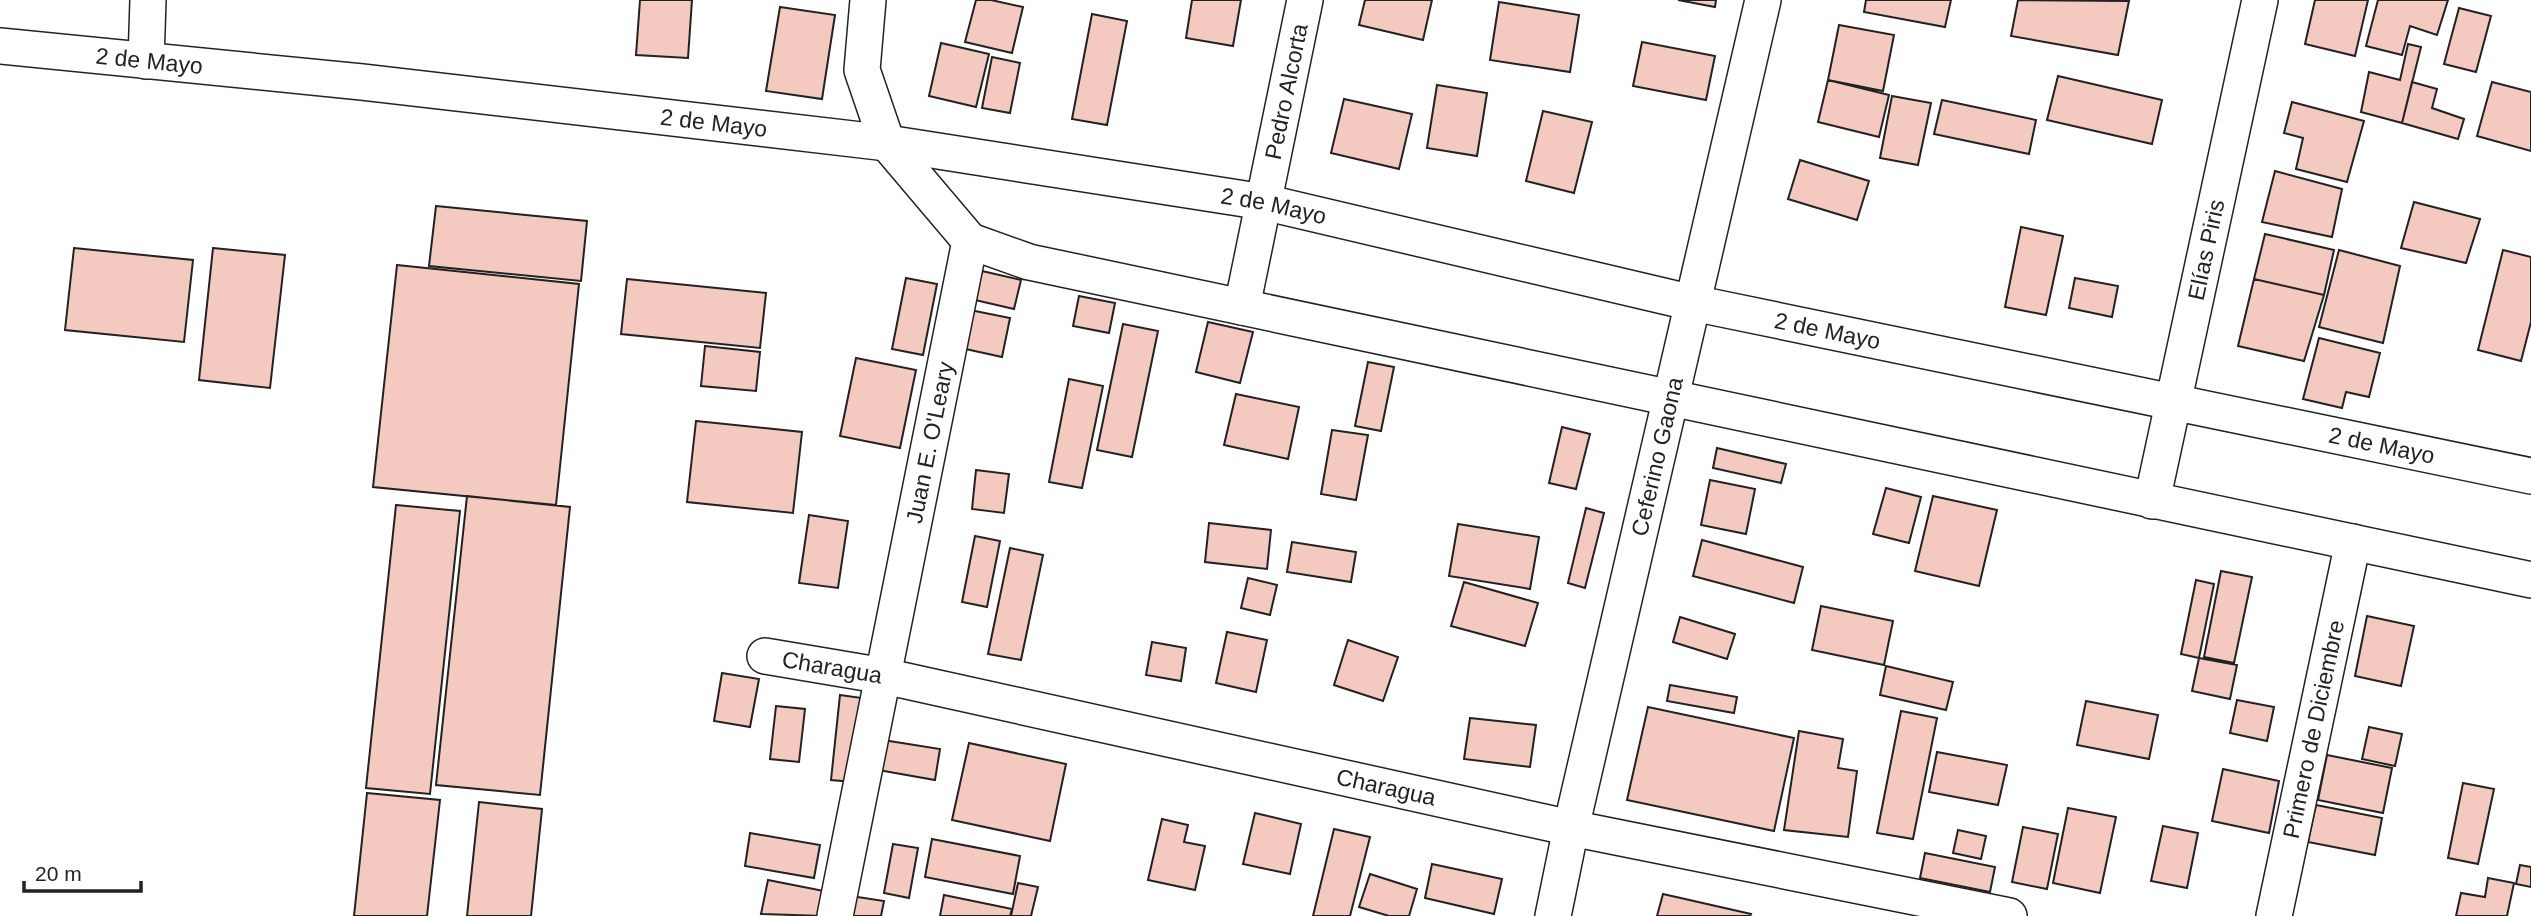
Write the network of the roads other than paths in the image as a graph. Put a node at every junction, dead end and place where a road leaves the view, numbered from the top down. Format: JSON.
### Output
{"nodes":[{"id":1,"x":148,"y":0,"type":"edge"},
{"id":2,"x":867,"y":0,"type":"edge"},
{"id":3,"x":1305,"y":0,"type":"edge"},
{"id":4,"x":1763,"y":0,"type":"edge"},
{"id":5,"x":2260,"y":0,"type":"edge"},
{"id":6,"x":0,"y":46,"type":"edge"},
{"id":7,"x":146,"y":61,"type":"junction"},
{"id":8,"x":887,"y":143,"type":"junction"},
{"id":9,"x":1264,"y":202,"type":"junction"},
{"id":10,"x":971,"y":242,"type":"junction"},
{"id":11,"x":1693,"y":303,"type":"junction"},
{"id":12,"x":1242,"y":307,"type":"junction"},
{"id":13,"x":1672,"y":399,"type":"junction"},
{"id":14,"x":2173,"y":401,"type":"junction"},
{"id":15,"x":2531,"y":476,"type":"edge"},
{"id":16,"x":2152,"y":500,"type":"junction"},
{"id":17,"x":2353,"y":542,"type":"junction"},
{"id":18,"x":2531,"y":580,"type":"edge"},
{"id":19,"x":765,"y":656,"type":"dead end"},
{"id":20,"x":884,"y":676,"type":"junction"},
{"id":21,"x":1570,"y":828,"type":"junction"},
{"id":22,"x":835,"y":916,"type":"edge"},
{"id":23,"x":1553,"y":916,"type":"edge"},
{"id":24,"x":2008,"y":916,"type":"edge"},
{"id":25,"x":2274,"y":916,"type":"edge"}],
"edges":[{"from":1,"to":7,"type":"street"},
{"from":2,"to":8,"type":"street"},
{"from":3,"to":9,"type":"street","name":"Pedro Alcorta"},
{"from":4,"to":11,"type":"street","name":"Ceferino Gaona"},
{"from":5,"to":14,"type":"street","name":"Elías Piris"},
{"from":6,"to":7,"type":"street","name":"2 de Mayo"},
{"from":7,"to":8,"type":"street","name":"2 de Mayo"},
{"from":8,"to":9,"type":"street","name":"2 de Mayo"},
{"from":8,"to":10,"type":"street"},
{"from":9,"to":11,"type":"street","name":"2 de Mayo"},
{"from":9,"to":12,"type":"street","name":"Pedro Alcorta"},
{"from":10,"to":12,"type":"street"},
{"from":10,"to":20,"type":"street","name":"Juan E. O'Leary"},
{"from":11,"to":13,"type":"street","name":"Ceferino Gaona"},
{"from":11,"to":14,"type":"street","name":"2 de Mayo"},
{"from":12,"to":13,"type":"street"},
{"from":13,"to":16,"type":"street"},
{"from":13,"to":21,"type":"street","name":"Ceferino Gaona"},
{"from":14,"to":15,"type":"street","name":"2 de Mayo"},
{"from":14,"to":16,"type":"street","name":"Elías Piris"},
{"from":16,"to":17,"type":"street"},
{"from":17,"to":18,"type":"street"},
{"from":17,"to":25,"type":"street","name":"Primero de Diciembre"},
{"from":19,"to":20,"type":"street","name":"Charagua"},
{"from":20,"to":21,"type":"street","name":"Charagua"},
{"from":20,"to":22,"type":"street","name":"Juan E. O'Leary"},
{"from":21,"to":23,"type":"street","name":"Ceferino Gaona"},
{"from":21,"to":24,"type":"street","name":"Charagua"}]}
